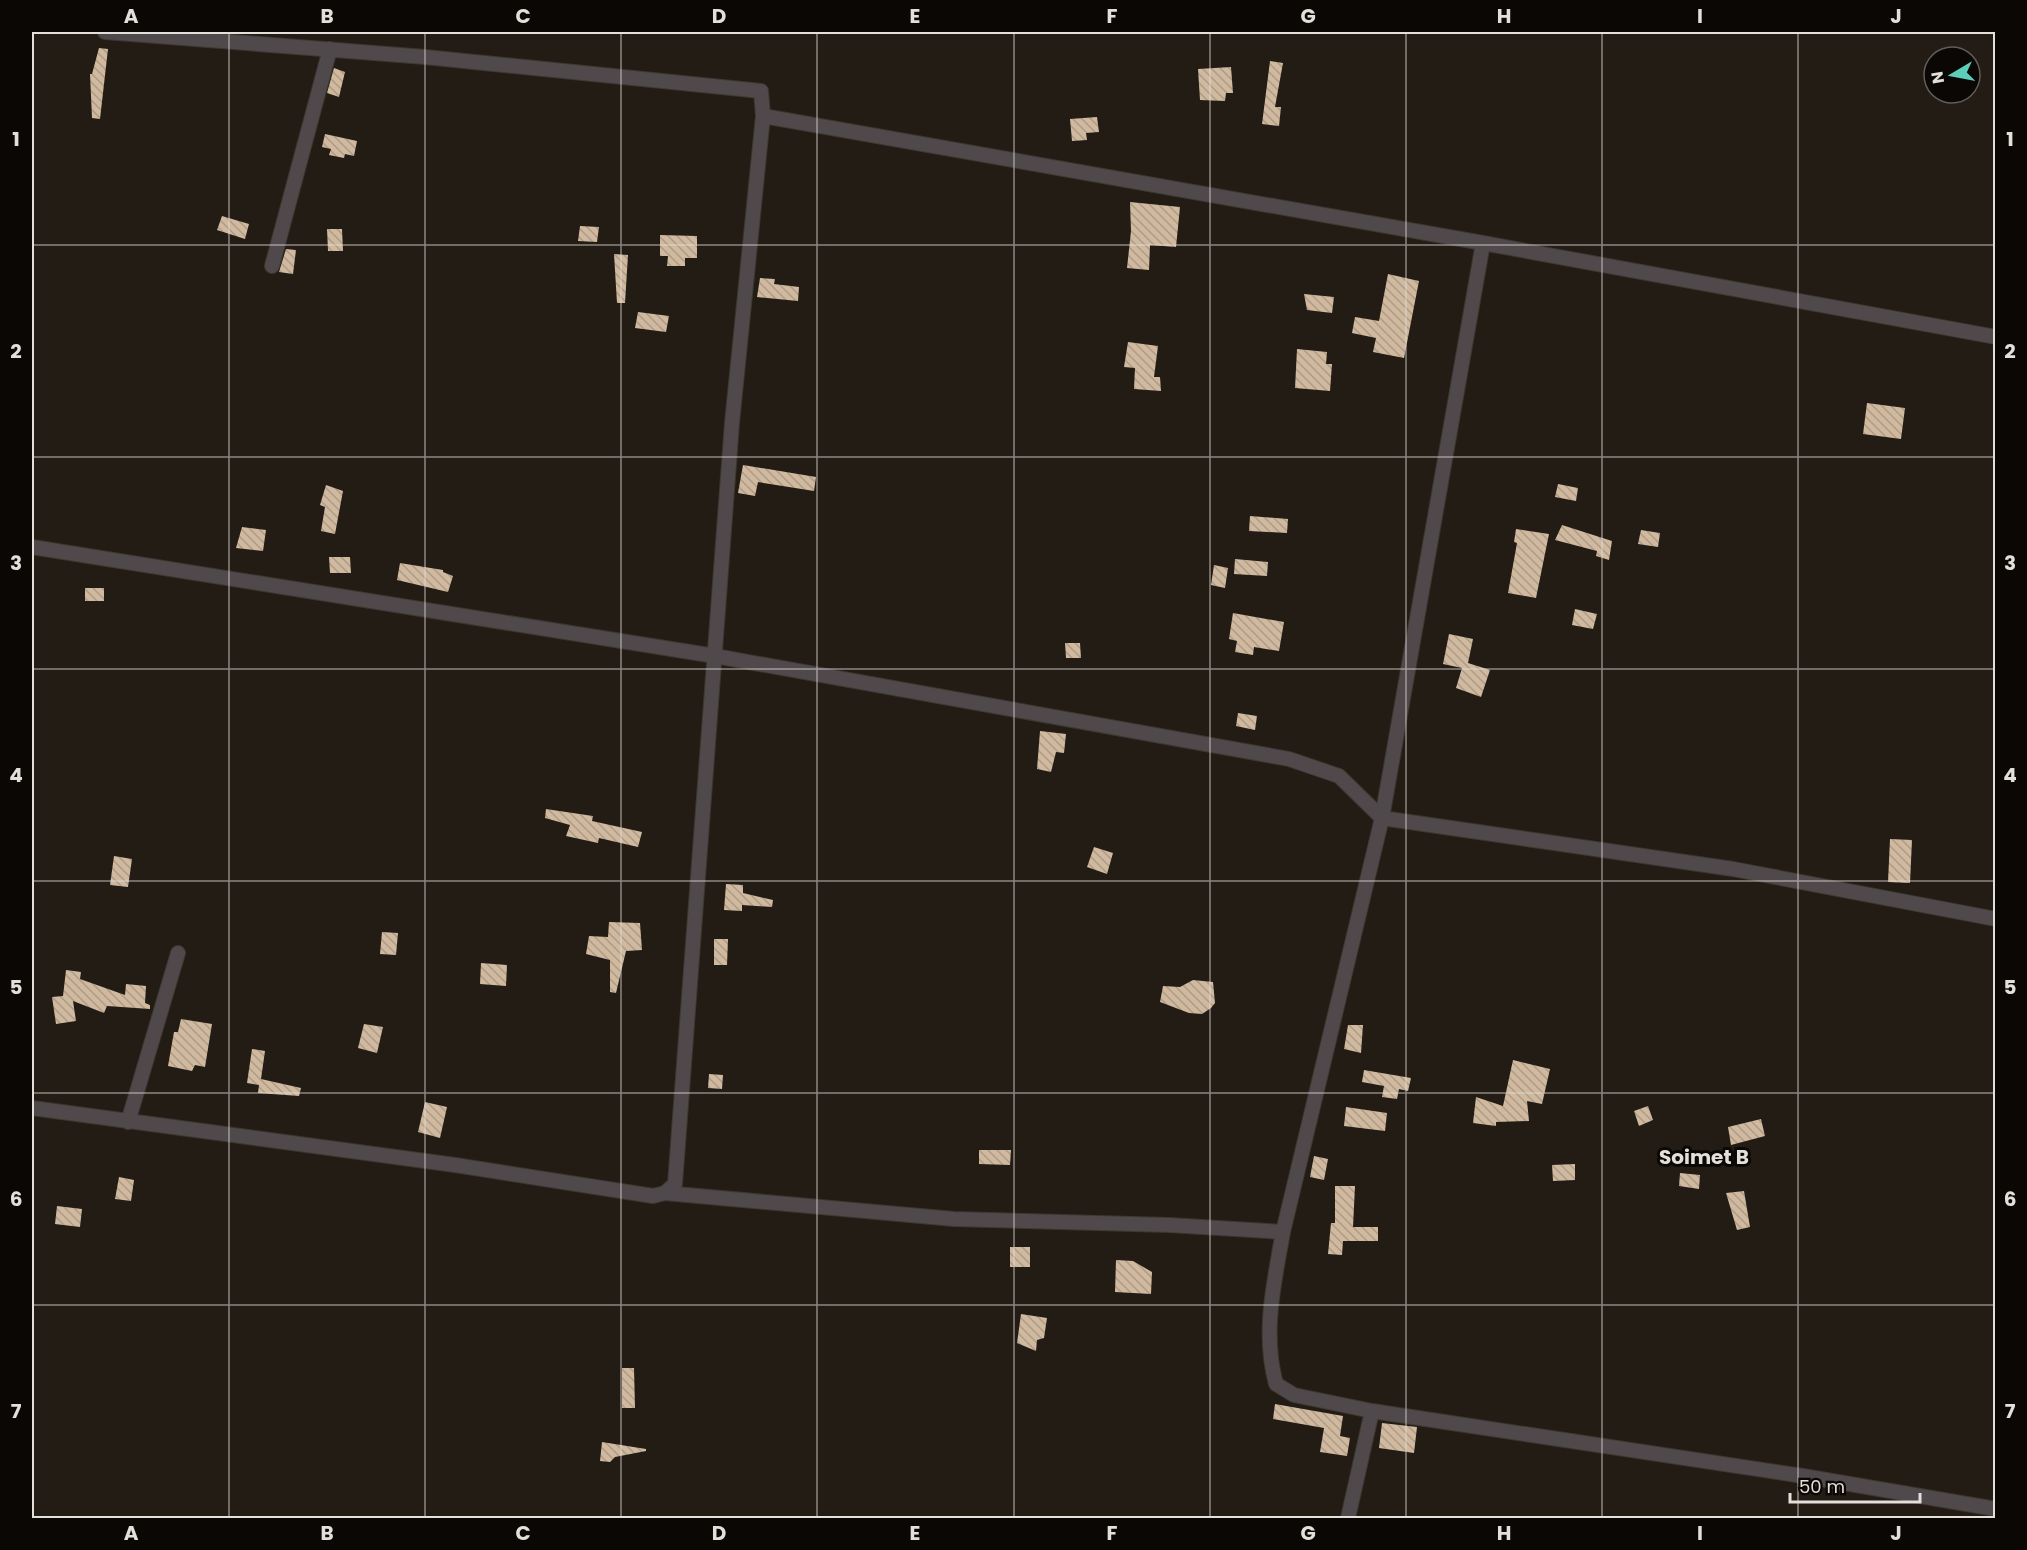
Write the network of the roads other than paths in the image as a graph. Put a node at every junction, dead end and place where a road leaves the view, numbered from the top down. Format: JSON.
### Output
{"nodes":[{"id":1,"x":105,"y":32,"type":"edge"},
{"id":2,"x":330,"y":49,"type":"junction"},
{"id":3,"x":763,"y":116,"type":"junction"},
{"id":4,"x":1483,"y":243,"type":"junction"},
{"id":5,"x":272,"y":266,"type":"dead end"},
{"id":6,"x":1995,"y":337,"type":"edge"},
{"id":7,"x":32,"y":547,"type":"edge"},
{"id":8,"x":715,"y":656,"type":"junction"},
{"id":9,"x":1382,"y":818,"type":"junction"},
{"id":10,"x":1995,"y":919,"type":"edge"},
{"id":11,"x":178,"y":954,"type":"dead end"},
{"id":12,"x":32,"y":1108,"type":"edge"},
{"id":13,"x":128,"y":1122,"type":"junction"},
{"id":14,"x":665,"y":1193,"type":"junction"},
{"id":15,"x":1283,"y":1232,"type":"junction"},
{"id":16,"x":1372,"y":1411,"type":"junction"},
{"id":17,"x":1995,"y":1509,"type":"edge"},
{"id":18,"x":1348,"y":1518,"type":"edge"}],
"edges":[{"from":1,"to":2,"type":"street"},
{"from":2,"to":3,"type":"street"},
{"from":2,"to":5,"type":"street"},
{"from":3,"to":4,"type":"street"},
{"from":3,"to":8,"type":"street"},
{"from":4,"to":6,"type":"street"},
{"from":4,"to":9,"type":"street"},
{"from":7,"to":8,"type":"street"},
{"from":8,"to":9,"type":"street"},
{"from":8,"to":14,"type":"street"},
{"from":9,"to":10,"type":"street"},
{"from":9,"to":15,"type":"street"},
{"from":11,"to":13,"type":"street"},
{"from":12,"to":13,"type":"street"},
{"from":13,"to":14,"type":"street"},
{"from":14,"to":15,"type":"street"},
{"from":15,"to":16,"type":"street"},
{"from":16,"to":17,"type":"street"},
{"from":16,"to":18,"type":"street"}]}
